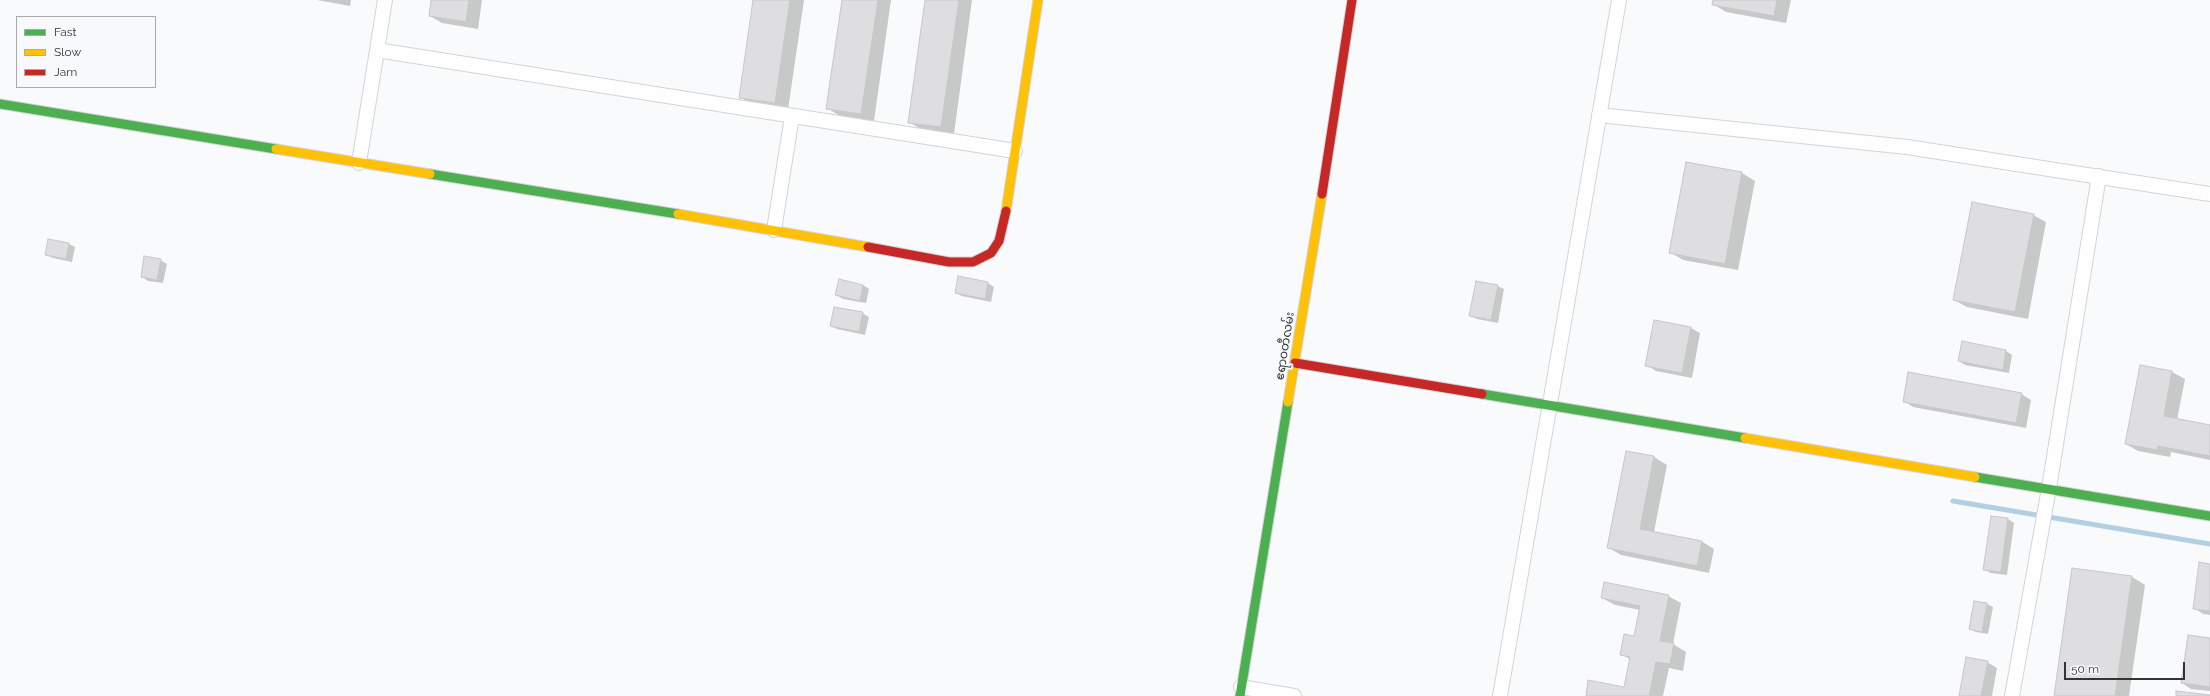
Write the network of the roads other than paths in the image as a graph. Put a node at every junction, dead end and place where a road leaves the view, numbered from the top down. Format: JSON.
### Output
{"nodes":[{"id":1,"x":385,"y":0,"type":"edge"},
{"id":2,"x":1038,"y":0,"type":"edge"},
{"id":3,"x":1352,"y":0,"type":"edge"},
{"id":4,"x":1619,"y":0,"type":"edge"},
{"id":5,"x":377,"y":50,"type":"junction"},
{"id":6,"x":0,"y":104,"type":"edge"},
{"id":7,"x":1599,"y":115,"type":"junction"},
{"id":8,"x":792,"y":116,"type":"junction"},
{"id":9,"x":1015,"y":151,"type":"junction"},
{"id":10,"x":359,"y":163,"type":"junction"},
{"id":11,"x":2099,"y":176,"type":"junction"},
{"id":12,"x":2210,"y":194,"type":"edge"},
{"id":13,"x":774,"y":230,"type":"junction"},
{"id":14,"x":1295,"y":363,"type":"junction"},
{"id":15,"x":1549,"y":405,"type":"junction"},
{"id":16,"x":2049,"y":488,"type":"junction"},
{"id":17,"x":2210,"y":516,"type":"edge"},
{"id":18,"x":1240,"y":692,"type":"edge"},
{"id":19,"x":1294,"y":696,"type":"edge"},
{"id":20,"x":1500,"y":696,"type":"edge"},
{"id":21,"x":2012,"y":696,"type":"edge"}],
"edges":[{"from":1,"to":5,"type":"street"},
{"from":2,"to":9,"type":"street"},
{"from":3,"to":14,"type":"street","name":"ဧရာဝတီလမ်း"},
{"from":4,"to":7,"type":"street"},
{"from":5,"to":8,"type":"street"},
{"from":5,"to":10,"type":"street"},
{"from":6,"to":10,"type":"street"},
{"from":7,"to":11,"type":"street"},
{"from":7,"to":15,"type":"street"},
{"from":8,"to":9,"type":"street"},
{"from":8,"to":13,"type":"street"},
{"from":9,"to":13,"type":"street"},
{"from":10,"to":13,"type":"street"},
{"from":11,"to":12,"type":"street"},
{"from":11,"to":16,"type":"street"},
{"from":14,"to":15,"type":"street"},
{"from":14,"to":18,"type":"street","name":"ဧရာဝတီလမ်း"},
{"from":15,"to":16,"type":"street"},
{"from":15,"to":20,"type":"street"},
{"from":16,"to":17,"type":"street"},
{"from":16,"to":21,"type":"street"},
{"from":18,"to":19,"type":"street"}]}
